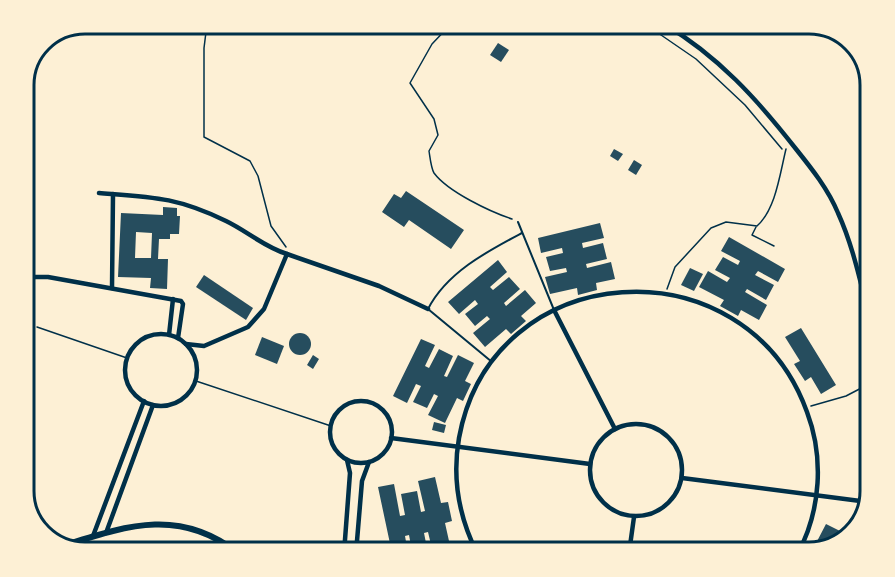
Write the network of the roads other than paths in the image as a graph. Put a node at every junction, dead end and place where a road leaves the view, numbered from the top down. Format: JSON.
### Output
{"nodes":[{"id":1,"x":678,"y":34,"type":"edge"},
{"id":2,"x":99,"y":193,"type":"dead end"},
{"id":3,"x":113,"y":194,"type":"junction"},
{"id":4,"x":518,"y":222,"type":"road end"},
{"id":5,"x":522,"y":233,"type":"junction"},
{"id":6,"x":287,"y":254,"type":"junction"},
{"id":7,"x":35,"y":277,"type":"edge"},
{"id":8,"x":860,"y":281,"type":"edge"},
{"id":9,"x":112,"y":288,"type":"junction"},
{"id":10,"x":173,"y":299,"type":"junction"},
{"id":11,"x":428,"y":309,"type":"junction"},
{"id":12,"x":554,"y":310,"type":"junction"},
{"id":13,"x":169,"y":334,"type":"junction"},
{"id":14,"x":178,"y":338,"type":"junction"},
{"id":15,"x":186,"y":344,"type":"junction"},
{"id":16,"x":492,"y":362,"type":"junction"},
{"id":17,"x":144,"y":401,"type":"junction"},
{"id":18,"x":153,"y":405,"type":"junction"},
{"id":19,"x":615,"y":429,"type":"junction"},
{"id":20,"x":391,"y":438,"type":"junction"},
{"id":21,"x":458,"y":446,"type":"junction"},
{"id":22,"x":347,"y":460,"type":"junction"},
{"id":23,"x":369,"y":462,"type":"junction"},
{"id":24,"x":590,"y":464,"type":"junction"},
{"id":25,"x":682,"y":478,"type":"junction"},
{"id":26,"x":816,"y":495,"type":"junction"},
{"id":27,"x":859,"y":501,"type":"edge"},
{"id":28,"x":634,"y":517,"type":"junction"},
{"id":29,"x":106,"y":533,"type":"junction"},
{"id":30,"x":93,"y":536,"type":"junction"},
{"id":31,"x":75,"y":542,"type":"edge"},
{"id":32,"x":220,"y":542,"type":"edge"},
{"id":33,"x":345,"y":542,"type":"edge"},
{"id":34,"x":357,"y":542,"type":"edge"},
{"id":35,"x":472,"y":542,"type":"edge"},
{"id":36,"x":630,"y":542,"type":"edge"},
{"id":37,"x":802,"y":542,"type":"edge"}],
"edges":[{"from":1,"to":8,"type":"street"},
{"from":2,"to":3,"type":"street"},
{"from":3,"to":6,"type":"street"},
{"from":3,"to":9,"type":"street"},
{"from":4,"to":5,"type":"lane"},
{"from":5,"to":11,"type":"lane"},
{"from":5,"to":12,"type":"lane"},
{"from":6,"to":11,"type":"street"},
{"from":6,"to":15,"type":"street"},
{"from":7,"to":9,"type":"street"},
{"from":9,"to":10,"type":"street"},
{"from":10,"to":13,"type":"street"},
{"from":10,"to":14,"type":"street"},
{"from":11,"to":16,"type":"lane"},
{"from":12,"to":16,"type":"street"},
{"from":12,"to":19,"type":"street"},
{"from":12,"to":26,"type":"street"},
{"from":13,"to":14,"type":"street"},
{"from":13,"to":17,"type":"street"},
{"from":14,"to":15,"type":"street"},
{"from":15,"to":18,"type":"street"},
{"from":16,"to":21,"type":"street"},
{"from":17,"to":18,"type":"street"},
{"from":17,"to":30,"type":"street"},
{"from":18,"to":29,"type":"street"},
{"from":19,"to":24,"type":"street"},
{"from":19,"to":25,"type":"street"},
{"from":20,"to":21,"type":"street"},
{"from":20,"to":22,"type":"street"},
{"from":20,"to":23,"type":"street"},
{"from":21,"to":24,"type":"street"},
{"from":21,"to":35,"type":"street"},
{"from":22,"to":23,"type":"street"},
{"from":22,"to":33,"type":"street"},
{"from":23,"to":34,"type":"street"},
{"from":24,"to":28,"type":"street"},
{"from":25,"to":26,"type":"street"},
{"from":25,"to":28,"type":"street"},
{"from":26,"to":27,"type":"street"},
{"from":26,"to":37,"type":"street"},
{"from":28,"to":36,"type":"street"},
{"from":29,"to":30,"type":"main road"},
{"from":29,"to":32,"type":"main road"},
{"from":30,"to":31,"type":"main road"}]}
